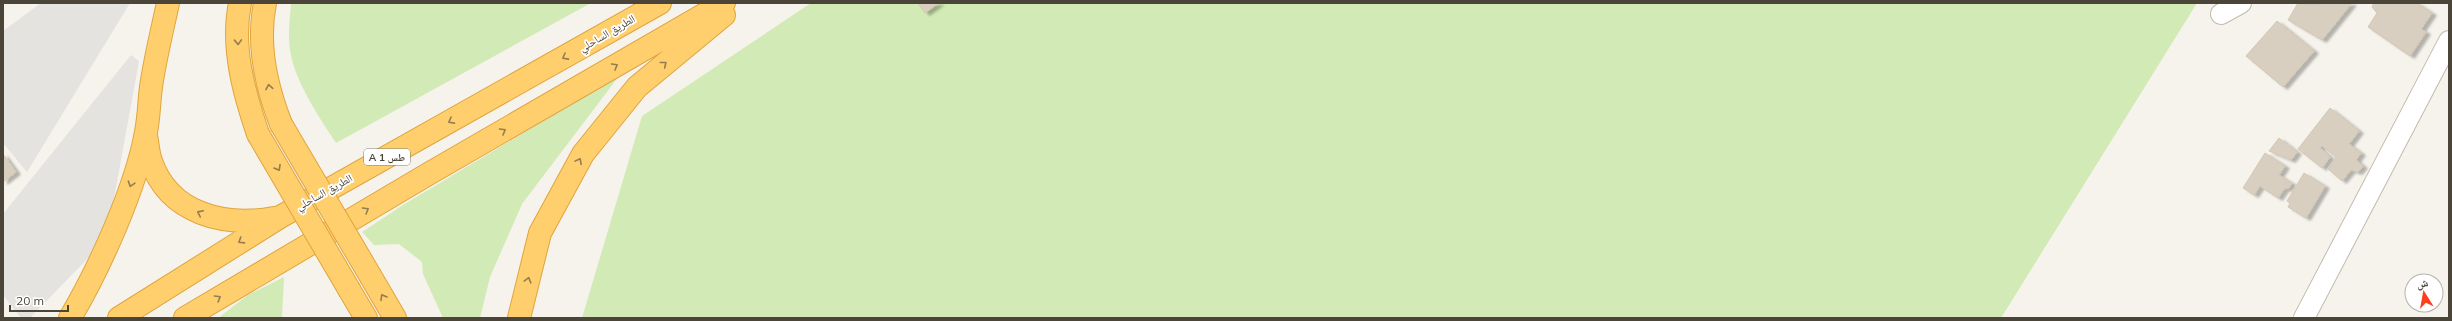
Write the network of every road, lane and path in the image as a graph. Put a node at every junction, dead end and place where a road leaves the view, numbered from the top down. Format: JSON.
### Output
{"nodes":[{"id":1,"x":168,"y":3,"type":"edge"},
{"id":2,"x":240,"y":3,"type":"edge"},
{"id":3,"x":265,"y":3,"type":"edge"},
{"id":4,"x":643,"y":3,"type":"edge"},
{"id":5,"x":660,"y":3,"type":"edge"},
{"id":6,"x":724,"y":3,"type":"edge"},
{"id":7,"x":738,"y":3,"type":"edge"},
{"id":8,"x":2241,"y":3,"type":"edge"},
{"id":9,"x":2221,"y":14,"type":"dead end"},
{"id":10,"x":609,"y":32,"type":"junction"},
{"id":11,"x":2449,"y":41,"type":"edge"},
{"id":12,"x":146,"y":133,"type":"junction"},
{"id":13,"x":280,"y":217,"type":"junction"},
{"id":14,"x":70,"y":318,"type":"edge"},
{"id":15,"x":119,"y":318,"type":"edge"},
{"id":16,"x":185,"y":318,"type":"edge"},
{"id":17,"x":366,"y":318,"type":"edge"},
{"id":18,"x":395,"y":318,"type":"edge"},
{"id":19,"x":519,"y":318,"type":"edge"},
{"id":20,"x":2304,"y":318,"type":"edge"}],
"edges":[{"from":1,"to":12,"type":"highway"},
{"from":2,"to":17,"type":"highway","one_way":true,"bridge":true},
{"from":18,"to":3,"type":"highway","one_way":true,"bridge":true},
{"from":4,"to":10,"type":"highway"},
{"from":5,"to":10,"type":"highway","name":"الطريق الساحلي","number":"A 1 طس"},
{"from":16,"to":6,"type":"highway","one_way":true},
{"from":19,"to":7,"type":"highway","one_way":true},
{"from":8,"to":9,"type":"street"},
{"from":10,"to":13,"type":"highway","name":"الطريق الساحلي","number":"A 1 طس","one_way":true},
{"from":11,"to":20,"type":"street"},
{"from":13,"to":12,"type":"highway","one_way":true},
{"from":12,"to":14,"type":"highway","one_way":true},
{"from":13,"to":15,"type":"highway","name":"الطريق الساحلي","number":"A 1 طس","one_way":true}]}
